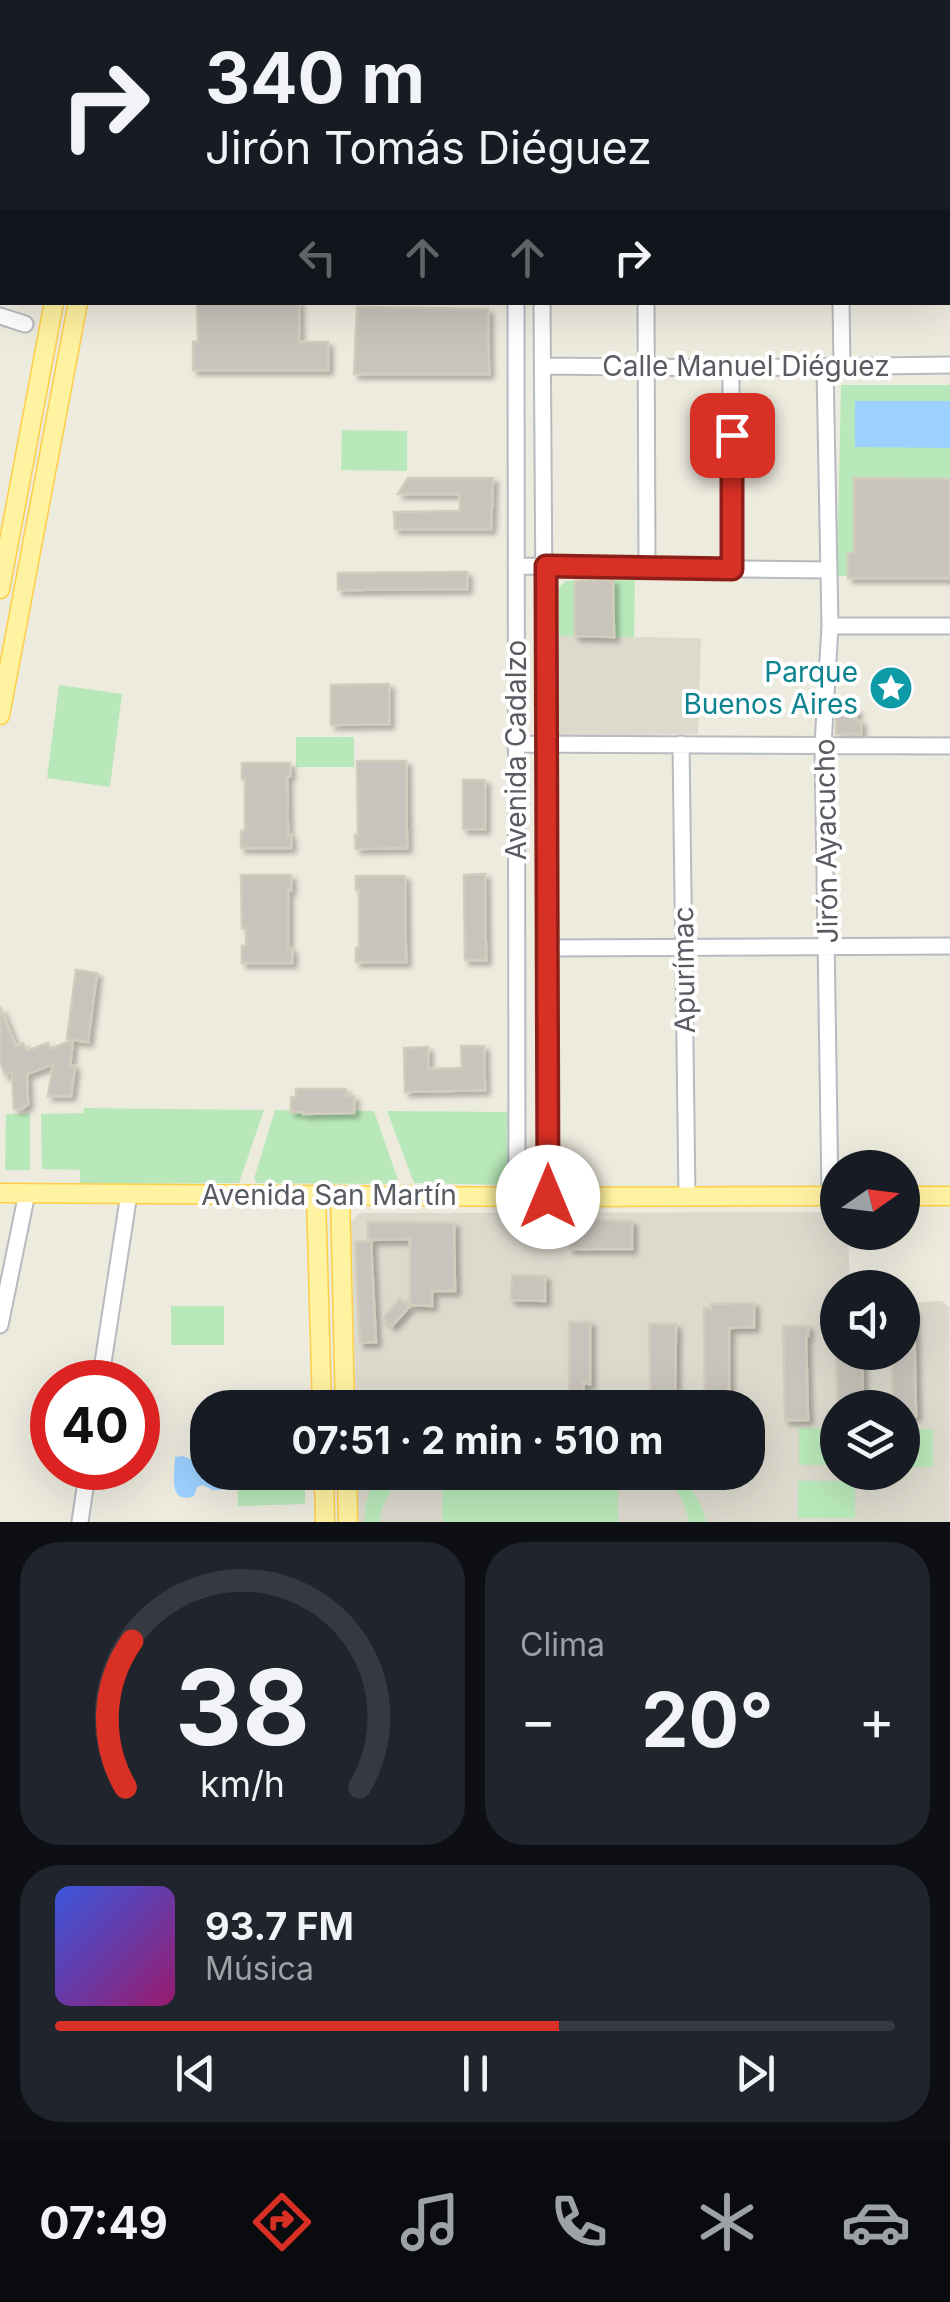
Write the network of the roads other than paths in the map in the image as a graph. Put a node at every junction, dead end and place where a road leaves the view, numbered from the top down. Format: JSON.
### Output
{"nodes":[{"id":1,"x":53,"y":305,"type":"edge"},
{"id":2,"x":77,"y":305,"type":"edge"},
{"id":3,"x":516,"y":305,"type":"edge"},
{"id":4,"x":542,"y":305,"type":"edge"},
{"id":5,"x":646,"y":305,"type":"edge"},
{"id":6,"x":841,"y":305,"type":"edge"},
{"id":7,"x":0,"y":316,"type":"edge"},
{"id":8,"x":24,"y":324,"type":"dead end"},
{"id":9,"x":543,"y":366,"type":"junction"},
{"id":10,"x":645,"y":366,"type":"junction"},
{"id":11,"x":834,"y":366,"type":"junction"},
{"id":12,"x":950,"y":366,"type":"edge"},
{"id":13,"x":731,"y":368,"type":"junction"},
{"id":14,"x":516,"y":566,"type":"junction"},
{"id":15,"x":546,"y":566,"type":"junction"},
{"id":16,"x":646,"y":568,"type":"junction"},
{"id":17,"x":2,"y":569,"type":"edge"},
{"id":18,"x":732,"y":569,"type":"junction"},
{"id":19,"x":828,"y":570,"type":"junction"},
{"id":20,"x":0,"y":589,"type":"edge"},
{"id":21,"x":830,"y":626,"type":"junction"},
{"id":22,"x":950,"y":626,"type":"edge"},
{"id":23,"x":4,"y":670,"type":"edge"},
{"id":24,"x":0,"y":714,"type":"edge"},
{"id":25,"x":516,"y":744,"type":"junction"},
{"id":26,"x":546,"y":744,"type":"junction"},
{"id":27,"x":681,"y":744,"type":"junction"},
{"id":28,"x":823,"y":745,"type":"junction"},
{"id":29,"x":950,"y":746,"type":"edge"},
{"id":30,"x":950,"y":946,"type":"edge"},
{"id":31,"x":683,"y":947,"type":"junction"},
{"id":32,"x":828,"y":947,"type":"junction"},
{"id":33,"x":547,"y":948,"type":"junction"},
{"id":34,"x":833,"y":1150,"type":"edge"},
{"id":35,"x":0,"y":1193,"type":"edge"},
{"id":36,"x":26,"y":1193,"type":"junction"},
{"id":37,"x":128,"y":1194,"type":"junction"},
{"id":38,"x":316,"y":1195,"type":"junction"},
{"id":39,"x":340,"y":1195,"type":"junction"},
{"id":40,"x":686,"y":1196,"type":"junction"},
{"id":41,"x":820,"y":1196,"type":"edge"},
{"id":42,"x":920,"y":1196,"type":"edge"},
{"id":43,"x":950,"y":1196,"type":"edge"},
{"id":44,"x":518,"y":1197,"type":"junction"},
{"id":45,"x":548,"y":1197,"type":"junction"},
{"id":46,"x":0,"y":1325,"type":"edge"},
{"id":47,"x":103,"y":1360,"type":"edge"},
{"id":48,"x":321,"y":1390,"type":"edge"},
{"id":49,"x":345,"y":1390,"type":"edge"},
{"id":50,"x":85,"y":1490,"type":"edge"},
{"id":51,"x":324,"y":1490,"type":"edge"},
{"id":52,"x":347,"y":1490,"type":"edge"},
{"id":53,"x":80,"y":1522,"type":"edge"},
{"id":54,"x":325,"y":1522,"type":"edge"},
{"id":55,"x":348,"y":1522,"type":"edge"}],
"edges":[{"from":1,"to":17,"type":"main road"},
{"from":2,"to":23,"type":"main road"},
{"from":3,"to":14,"type":"street","name":"Avenida Cadalzo"},
{"from":4,"to":9,"type":"street","name":"Avenida Cadalzo"},
{"from":5,"to":10,"type":"street"},
{"from":6,"to":11,"type":"street","name":"Jirón Ayacucho"},
{"from":7,"to":8,"type":"street"},
{"from":9,"to":10,"type":"street","name":"Calle Manuel Diéguez"},
{"from":9,"to":15,"type":"street","name":"Avenida Cadalzo"},
{"from":10,"to":13,"type":"street","name":"Calle Manuel Diéguez"},
{"from":10,"to":16,"type":"street"},
{"from":11,"to":12,"type":"street","name":"Calle Manuel Diéguez"},
{"from":11,"to":13,"type":"street","name":"Calle Manuel Diéguez"},
{"from":11,"to":19,"type":"street","name":"Jirón Ayacucho"},
{"from":13,"to":18,"type":"street"},
{"from":14,"to":15,"type":"street"},
{"from":14,"to":25,"type":"street","name":"Avenida Cadalzo"},
{"from":15,"to":16,"type":"street"},
{"from":15,"to":26,"type":"street","name":"Avenida Cadalzo"},
{"from":16,"to":18,"type":"street"},
{"from":17,"to":20,"type":"main road"},
{"from":18,"to":19,"type":"street"},
{"from":19,"to":21,"type":"street","name":"Jirón Ayacucho"},
{"from":21,"to":22,"type":"street"},
{"from":21,"to":28,"type":"street","name":"Jirón Ayacucho"},
{"from":23,"to":24,"type":"main road"},
{"from":25,"to":26,"type":"street"},
{"from":25,"to":44,"type":"street","name":"Avenida Cadalzo"},
{"from":26,"to":27,"type":"street"},
{"from":26,"to":33,"type":"street","name":"Avenida Cadalzo"},
{"from":27,"to":28,"type":"street"},
{"from":27,"to":31,"type":"street","name":"Apurímac"},
{"from":28,"to":29,"type":"street"},
{"from":28,"to":32,"type":"street","name":"Jirón Ayacucho"},
{"from":30,"to":32,"type":"street"},
{"from":31,"to":32,"type":"street"},
{"from":31,"to":33,"type":"street"},
{"from":31,"to":40,"type":"street","name":"Apurímac"},
{"from":32,"to":34,"type":"street","name":"Jirón Ayacucho"},
{"from":33,"to":45,"type":"street","name":"Avenida Cadalzo"},
{"from":35,"to":36,"type":"main road","name":"Avenida San Martín"},
{"from":36,"to":37,"type":"main road","name":"Avenida San Martín"},
{"from":36,"to":46,"type":"street"},
{"from":37,"to":38,"type":"main road","name":"Avenida San Martín"},
{"from":37,"to":47,"type":"street"},
{"from":38,"to":39,"type":"main road","name":"Avenida San Martín"},
{"from":38,"to":48,"type":"main road"},
{"from":39,"to":44,"type":"main road","name":"Avenida San Martín"},
{"from":39,"to":49,"type":"main road"},
{"from":40,"to":41,"type":"main road","name":"Avenida San Martín"},
{"from":40,"to":45,"type":"main road","name":"Avenida San Martín"},
{"from":42,"to":43,"type":"main road"},
{"from":44,"to":45,"type":"main road","name":"Avenida San Martín"},
{"from":50,"to":53,"type":"street"},
{"from":51,"to":54,"type":"main road"},
{"from":52,"to":55,"type":"main road"}]}
